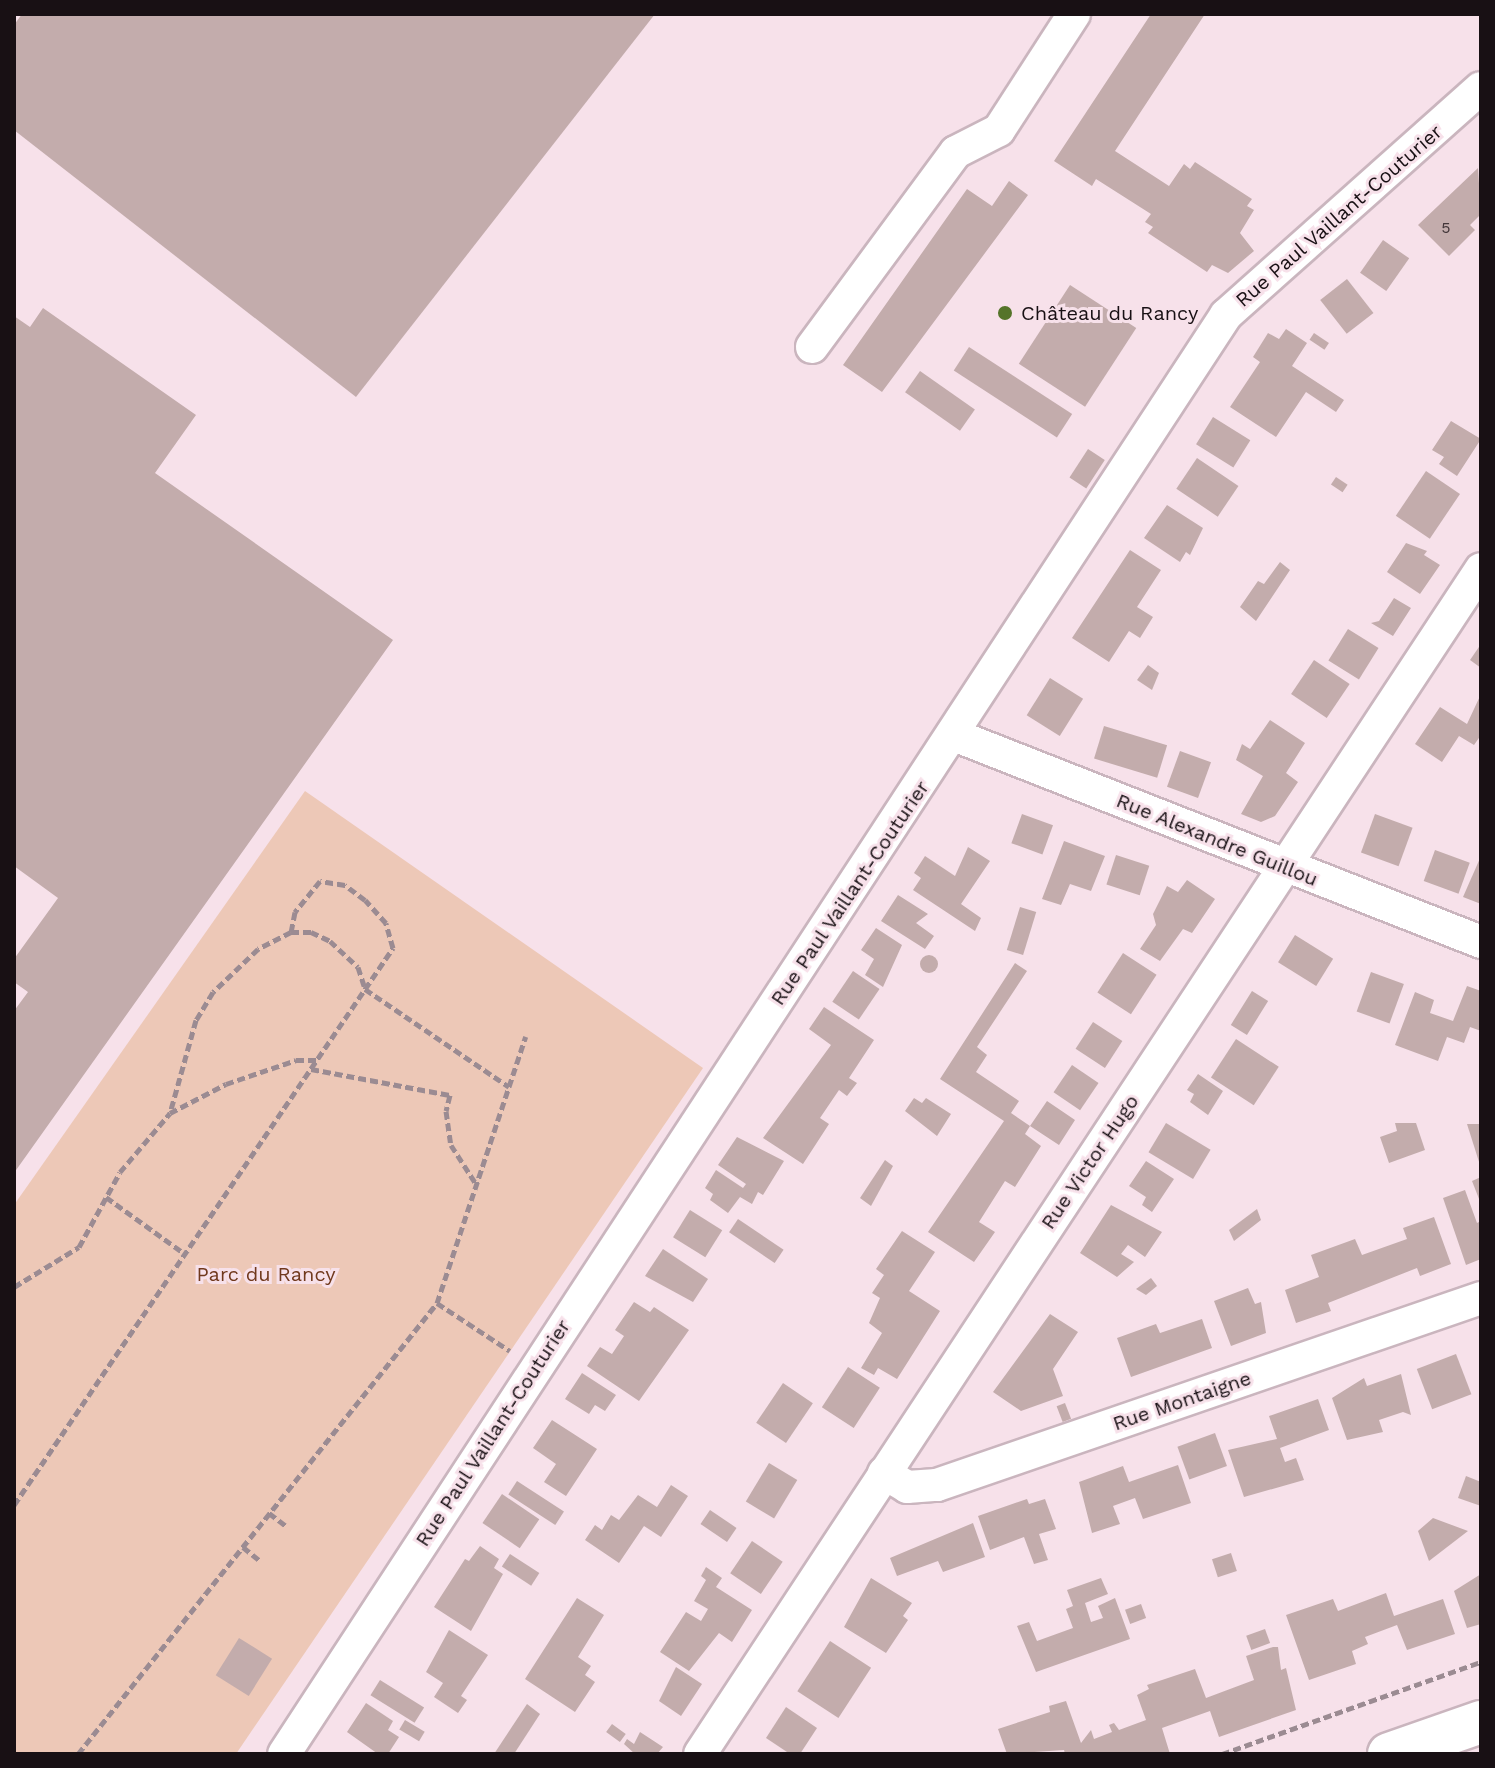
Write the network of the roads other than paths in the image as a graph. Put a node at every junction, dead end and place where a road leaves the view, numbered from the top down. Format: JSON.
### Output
{"nodes":[{"id":1,"x":1074,"y":14,"type":"edge"},
{"id":2,"x":1481,"y":88,"type":"edge"},
{"id":3,"x":812,"y":347,"type":"dead end"},
{"id":4,"x":1481,"y":569,"type":"edge"},
{"id":5,"x":954,"y":735,"type":"junction"},
{"id":6,"x":1286,"y":866,"type":"junction"},
{"id":7,"x":1481,"y":942,"type":"edge"},
{"id":8,"x":1481,"y":1298,"type":"edge"},
{"id":9,"x":884,"y":1473,"type":"junction"},
{"id":10,"x":1481,"y":1722,"type":"edge"},
{"id":11,"x":284,"y":1754,"type":"edge"},
{"id":12,"x":700,"y":1754,"type":"edge"},
{"id":13,"x":1389,"y":1754,"type":"edge"}],
"edges":[{"from":1,"to":3,"type":"street"},
{"from":2,"to":5,"type":"street","name":"Rue Paul Vaillant-Couturier"},
{"from":4,"to":6,"type":"street","name":"Rue Victor Hugo"},
{"from":5,"to":6,"type":"street","name":"Rue Alexandre Guillou"},
{"from":5,"to":11,"type":"street","name":"Rue Paul Vaillant-Couturier"},
{"from":6,"to":7,"type":"street","name":"Rue Alexandre Guillou"},
{"from":6,"to":9,"type":"street","name":"Rue Victor Hugo"},
{"from":8,"to":9,"type":"street","name":"Rue Montaigne"},
{"from":9,"to":12,"type":"street","name":"Rue Victor Hugo"},
{"from":10,"to":13,"type":"main road"}]}
